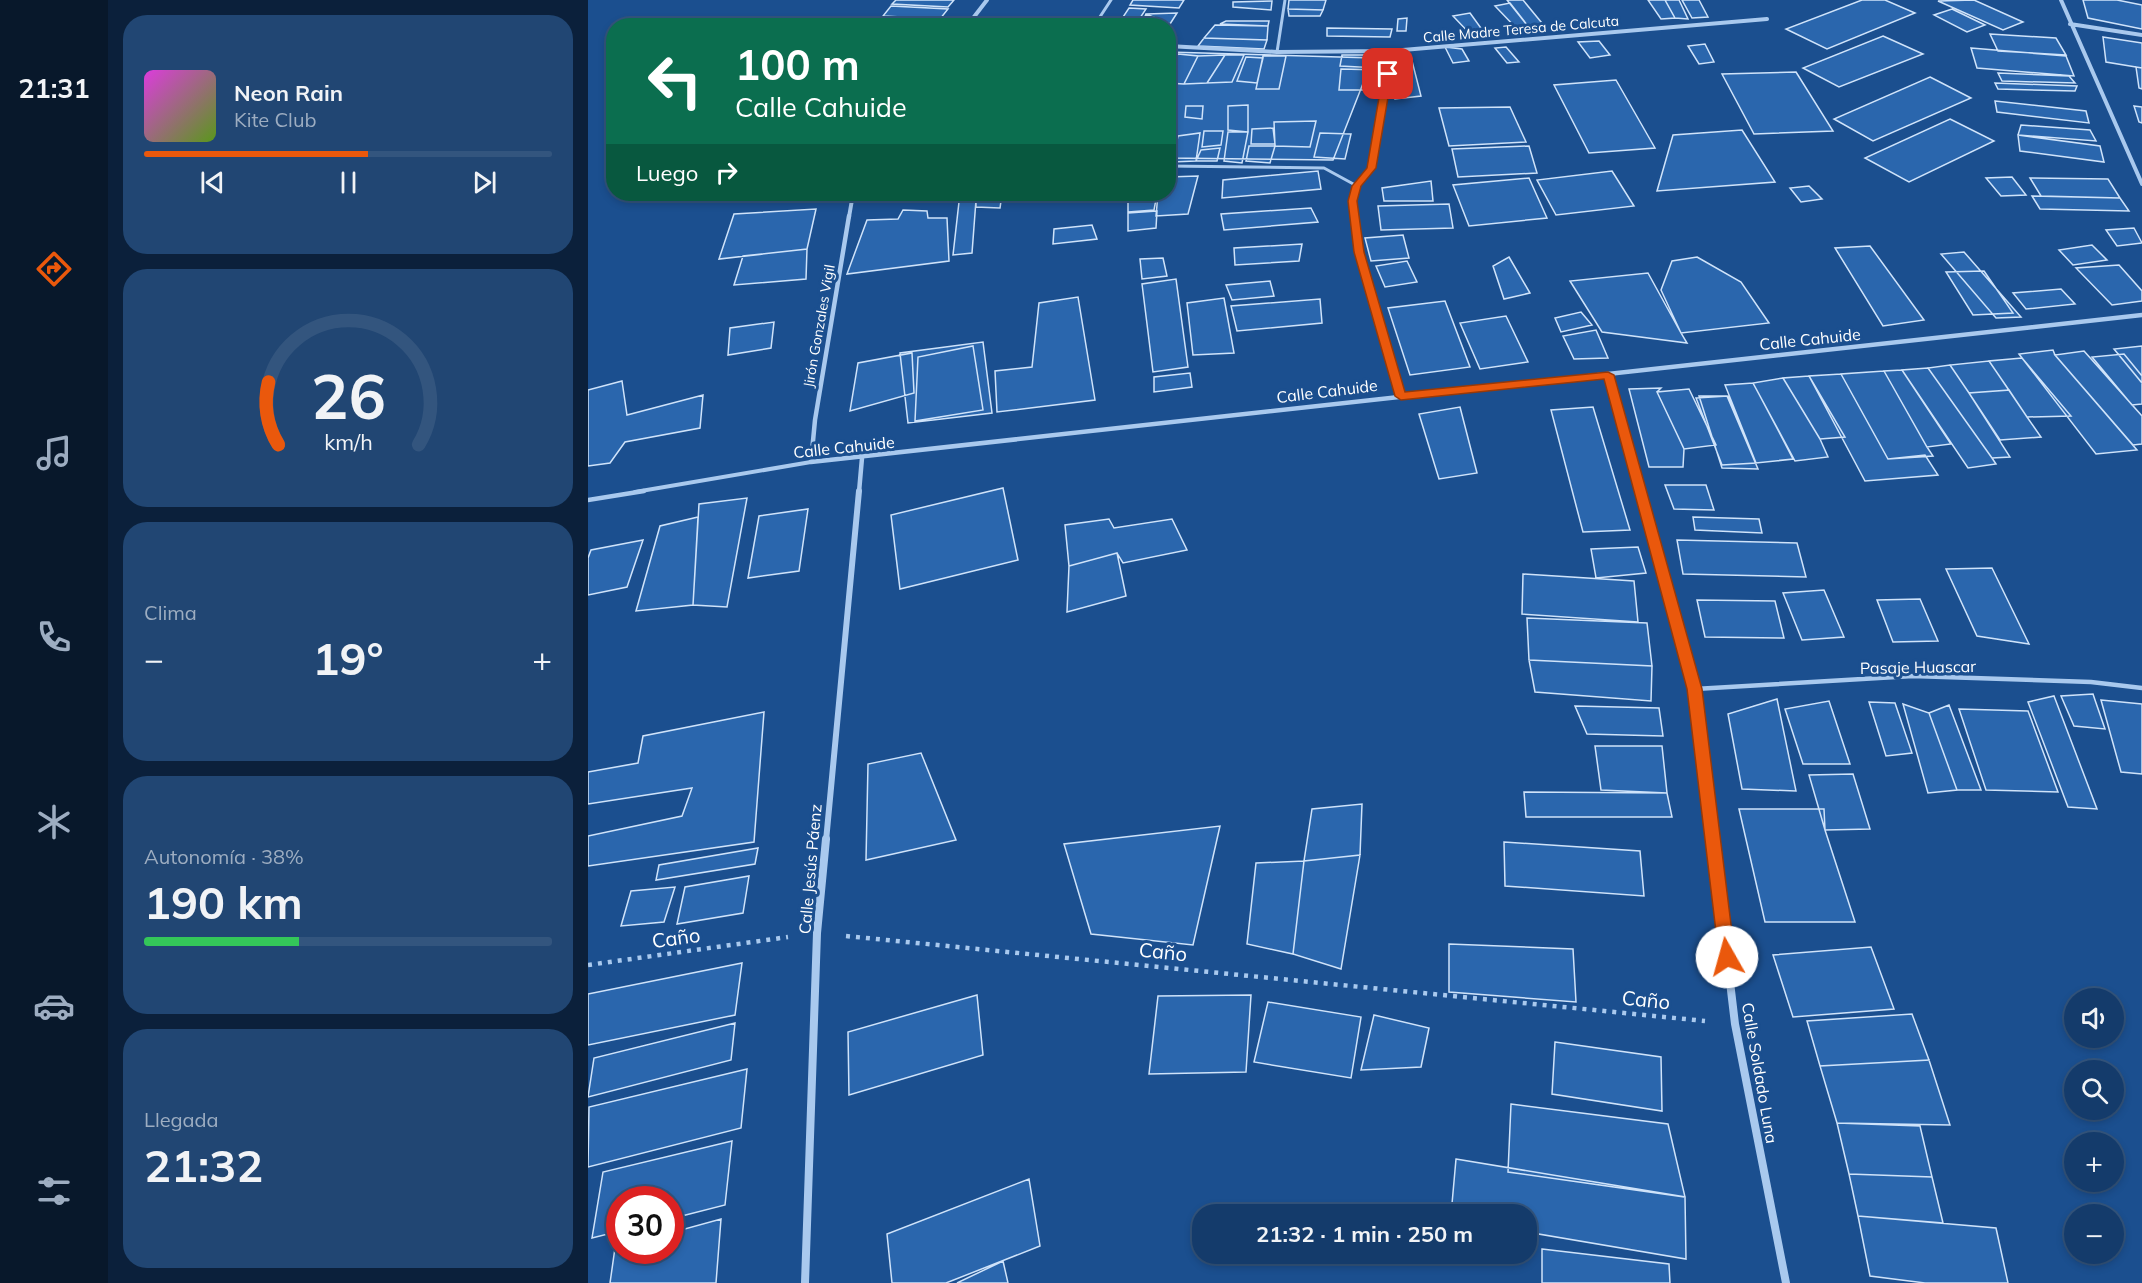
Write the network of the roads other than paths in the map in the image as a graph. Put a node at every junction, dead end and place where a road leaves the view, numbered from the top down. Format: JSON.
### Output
{"nodes":[{"id":1,"x":987,"y":0,"type":"edge"},
{"id":2,"x":1111,"y":0,"type":"edge"},
{"id":3,"x":1285,"y":0,"type":"edge"},
{"id":4,"x":2061,"y":0,"type":"edge"},
{"id":5,"x":973,"y":18,"type":"edge"},
{"id":6,"x":1100,"y":18,"type":"edge"},
{"id":7,"x":1767,"y":19,"type":"dead end"},
{"id":8,"x":2070,"y":24,"type":"junction"},
{"id":9,"x":2142,"y":35,"type":"edge"},
{"id":10,"x":1176,"y":46,"type":"edge"},
{"id":11,"x":1391,"y":51,"type":"junction"},
{"id":12,"x":1277,"y":52,"type":"junction"},
{"id":13,"x":1176,"y":166,"type":"edge"},
{"id":14,"x":2142,"y":184,"type":"edge"},
{"id":15,"x":1357,"y":186,"type":"junction"},
{"id":16,"x":852,"y":201,"type":"edge"},
{"id":17,"x":2142,"y":315,"type":"edge"},
{"id":18,"x":1608,"y":375,"type":"junction"},
{"id":19,"x":1401,"y":396,"type":"junction"},
{"id":20,"x":862,"y":459,"type":"junction"},
{"id":21,"x":811,"y":462,"type":"junction"},
{"id":22,"x":588,"y":500,"type":"edge"},
{"id":23,"x":2142,"y":688,"type":"edge"},
{"id":24,"x":1695,"y":689,"type":"junction"},
{"id":25,"x":806,"y":1283,"type":"edge"},
{"id":26,"x":1786,"y":1283,"type":"edge"}],
"edges":[{"from":1,"to":5,"type":"street"},
{"from":2,"to":6,"type":"lane"},
{"from":3,"to":12,"type":"lane"},
{"from":4,"to":8,"type":"street"},
{"from":7,"to":11,"type":"street","name":"Calle Madre Teresa de Calcuta"},
{"from":8,"to":9,"type":"street"},
{"from":8,"to":14,"type":"street"},
{"from":10,"to":12,"type":"street","name":"Calle Madre Teresa de Calcuta"},
{"from":11,"to":12,"type":"street","name":"Calle Madre Teresa de Calcuta"},
{"from":11,"to":15,"type":"street"},
{"from":13,"to":15,"type":"lane"},
{"from":15,"to":19,"type":"street"},
{"from":16,"to":21,"type":"street","name":"Jirón Gonzales Vigil"},
{"from":17,"to":18,"type":"street","name":"Calle Cahuide"},
{"from":18,"to":19,"type":"street","name":"Calle Cahuide"},
{"from":18,"to":24,"type":"street","name":"Calle Soldado Luna"},
{"from":19,"to":20,"type":"street","name":"Calle Cahuide"},
{"from":20,"to":21,"type":"street","name":"Calle Cahuide"},
{"from":20,"to":25,"type":"street","name":"Calle Jesús Páenz"},
{"from":21,"to":22,"type":"lane","name":"Calle Cahuide"},
{"from":23,"to":24,"type":"lane","name":"Pasaje Huascar"},
{"from":24,"to":26,"type":"street","name":"Calle Soldado Luna"}]}
